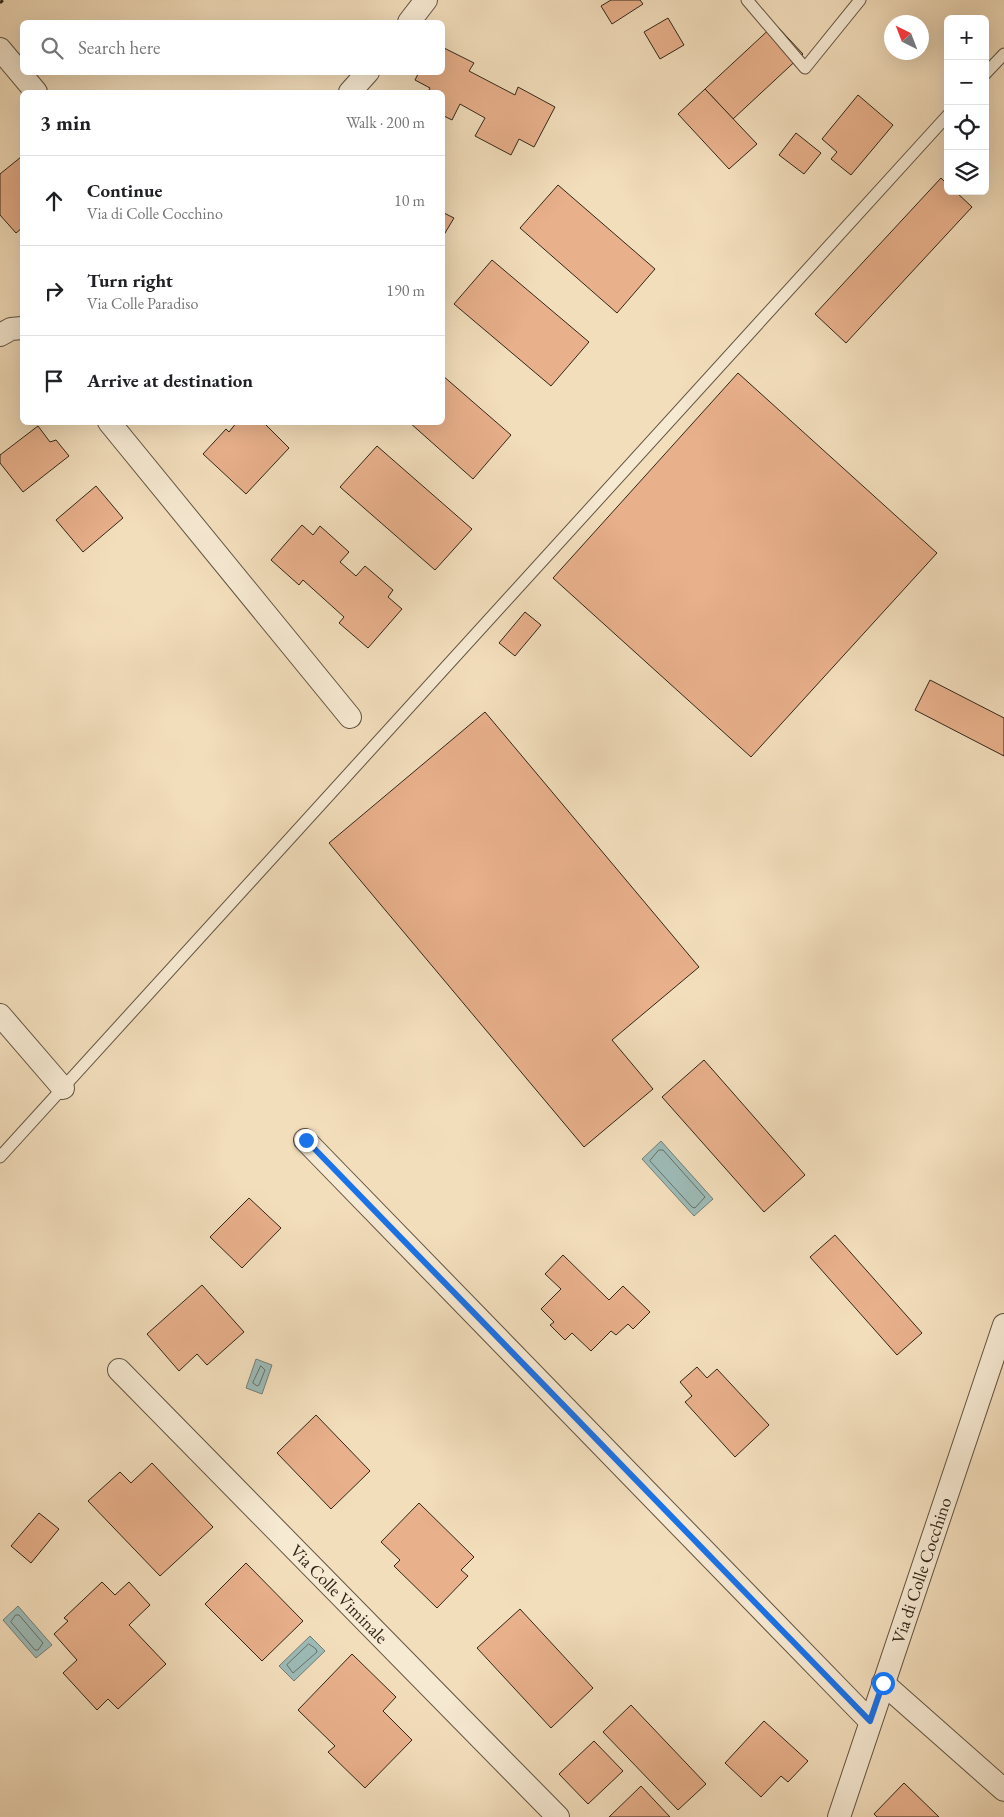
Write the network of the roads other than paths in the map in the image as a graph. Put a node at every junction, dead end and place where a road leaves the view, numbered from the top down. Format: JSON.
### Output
{"nodes":[{"id":1,"x":426,"y":0,"type":"edge"},
{"id":2,"x":747,"y":0,"type":"edge"},
{"id":3,"x":860,"y":0,"type":"edge"},
{"id":4,"x":411,"y":20,"type":"edge"},
{"id":5,"x":0,"y":49,"type":"edge"},
{"id":6,"x":1004,"y":54,"type":"edge"},
{"id":7,"x":989,"y":70,"type":"edge"},
{"id":8,"x":20,"y":73,"type":"edge"},
{"id":9,"x":22,"y":75,"type":"edge"},
{"id":10,"x":365,"y":75,"type":"edge"},
{"id":11,"x":34,"y":90,"type":"edge"},
{"id":12,"x":352,"y":90,"type":"edge"},
{"id":13,"x":944,"y":119,"type":"edge"},
{"id":14,"x":20,"y":328,"type":"edge"},
{"id":15,"x":0,"y":335,"type":"edge"},
{"id":16,"x":111,"y":425,"type":"edge"},
{"id":17,"x":350,"y":717,"type":"dead end"},
{"id":18,"x":0,"y":1015,"type":"edge"},
{"id":19,"x":63,"y":1088,"type":"junction"},
{"id":20,"x":306,"y":1140,"type":"dead end"},
{"id":21,"x":0,"y":1158,"type":"edge"},
{"id":22,"x":1004,"y":1325,"type":"edge"},
{"id":23,"x":119,"y":1370,"type":"dead end"},
{"id":24,"x":883,"y":1683,"type":"junction"},
{"id":25,"x":870,"y":1721,"type":"junction"},
{"id":26,"x":1004,"y":1790,"type":"edge"},
{"id":27,"x":558,"y":1817,"type":"edge"},
{"id":28,"x":840,"y":1817,"type":"edge"}],
"edges":[{"from":1,"to":4,"type":"street"},
{"from":2,"to":3,"type":"lane"},
{"from":5,"to":8,"type":"street"},
{"from":6,"to":7,"type":"lane"},
{"from":9,"to":11,"type":"street"},
{"from":10,"to":12,"type":"street"},
{"from":13,"to":19,"type":"lane"},
{"from":14,"to":15,"type":"street"},
{"from":16,"to":17,"type":"street"},
{"from":18,"to":19,"type":"street"},
{"from":19,"to":21,"type":"lane"},
{"from":20,"to":25,"type":"street"},
{"from":22,"to":24,"type":"street","name":"Via di Colle Cocchino"},
{"from":23,"to":27,"type":"street","name":"Via Colle Viminale"},
{"from":24,"to":25,"type":"street","name":"Via di Colle Cocchino"},
{"from":24,"to":26,"type":"street"},
{"from":25,"to":28,"type":"street","name":"Via di Colle Cocchino"}]}
